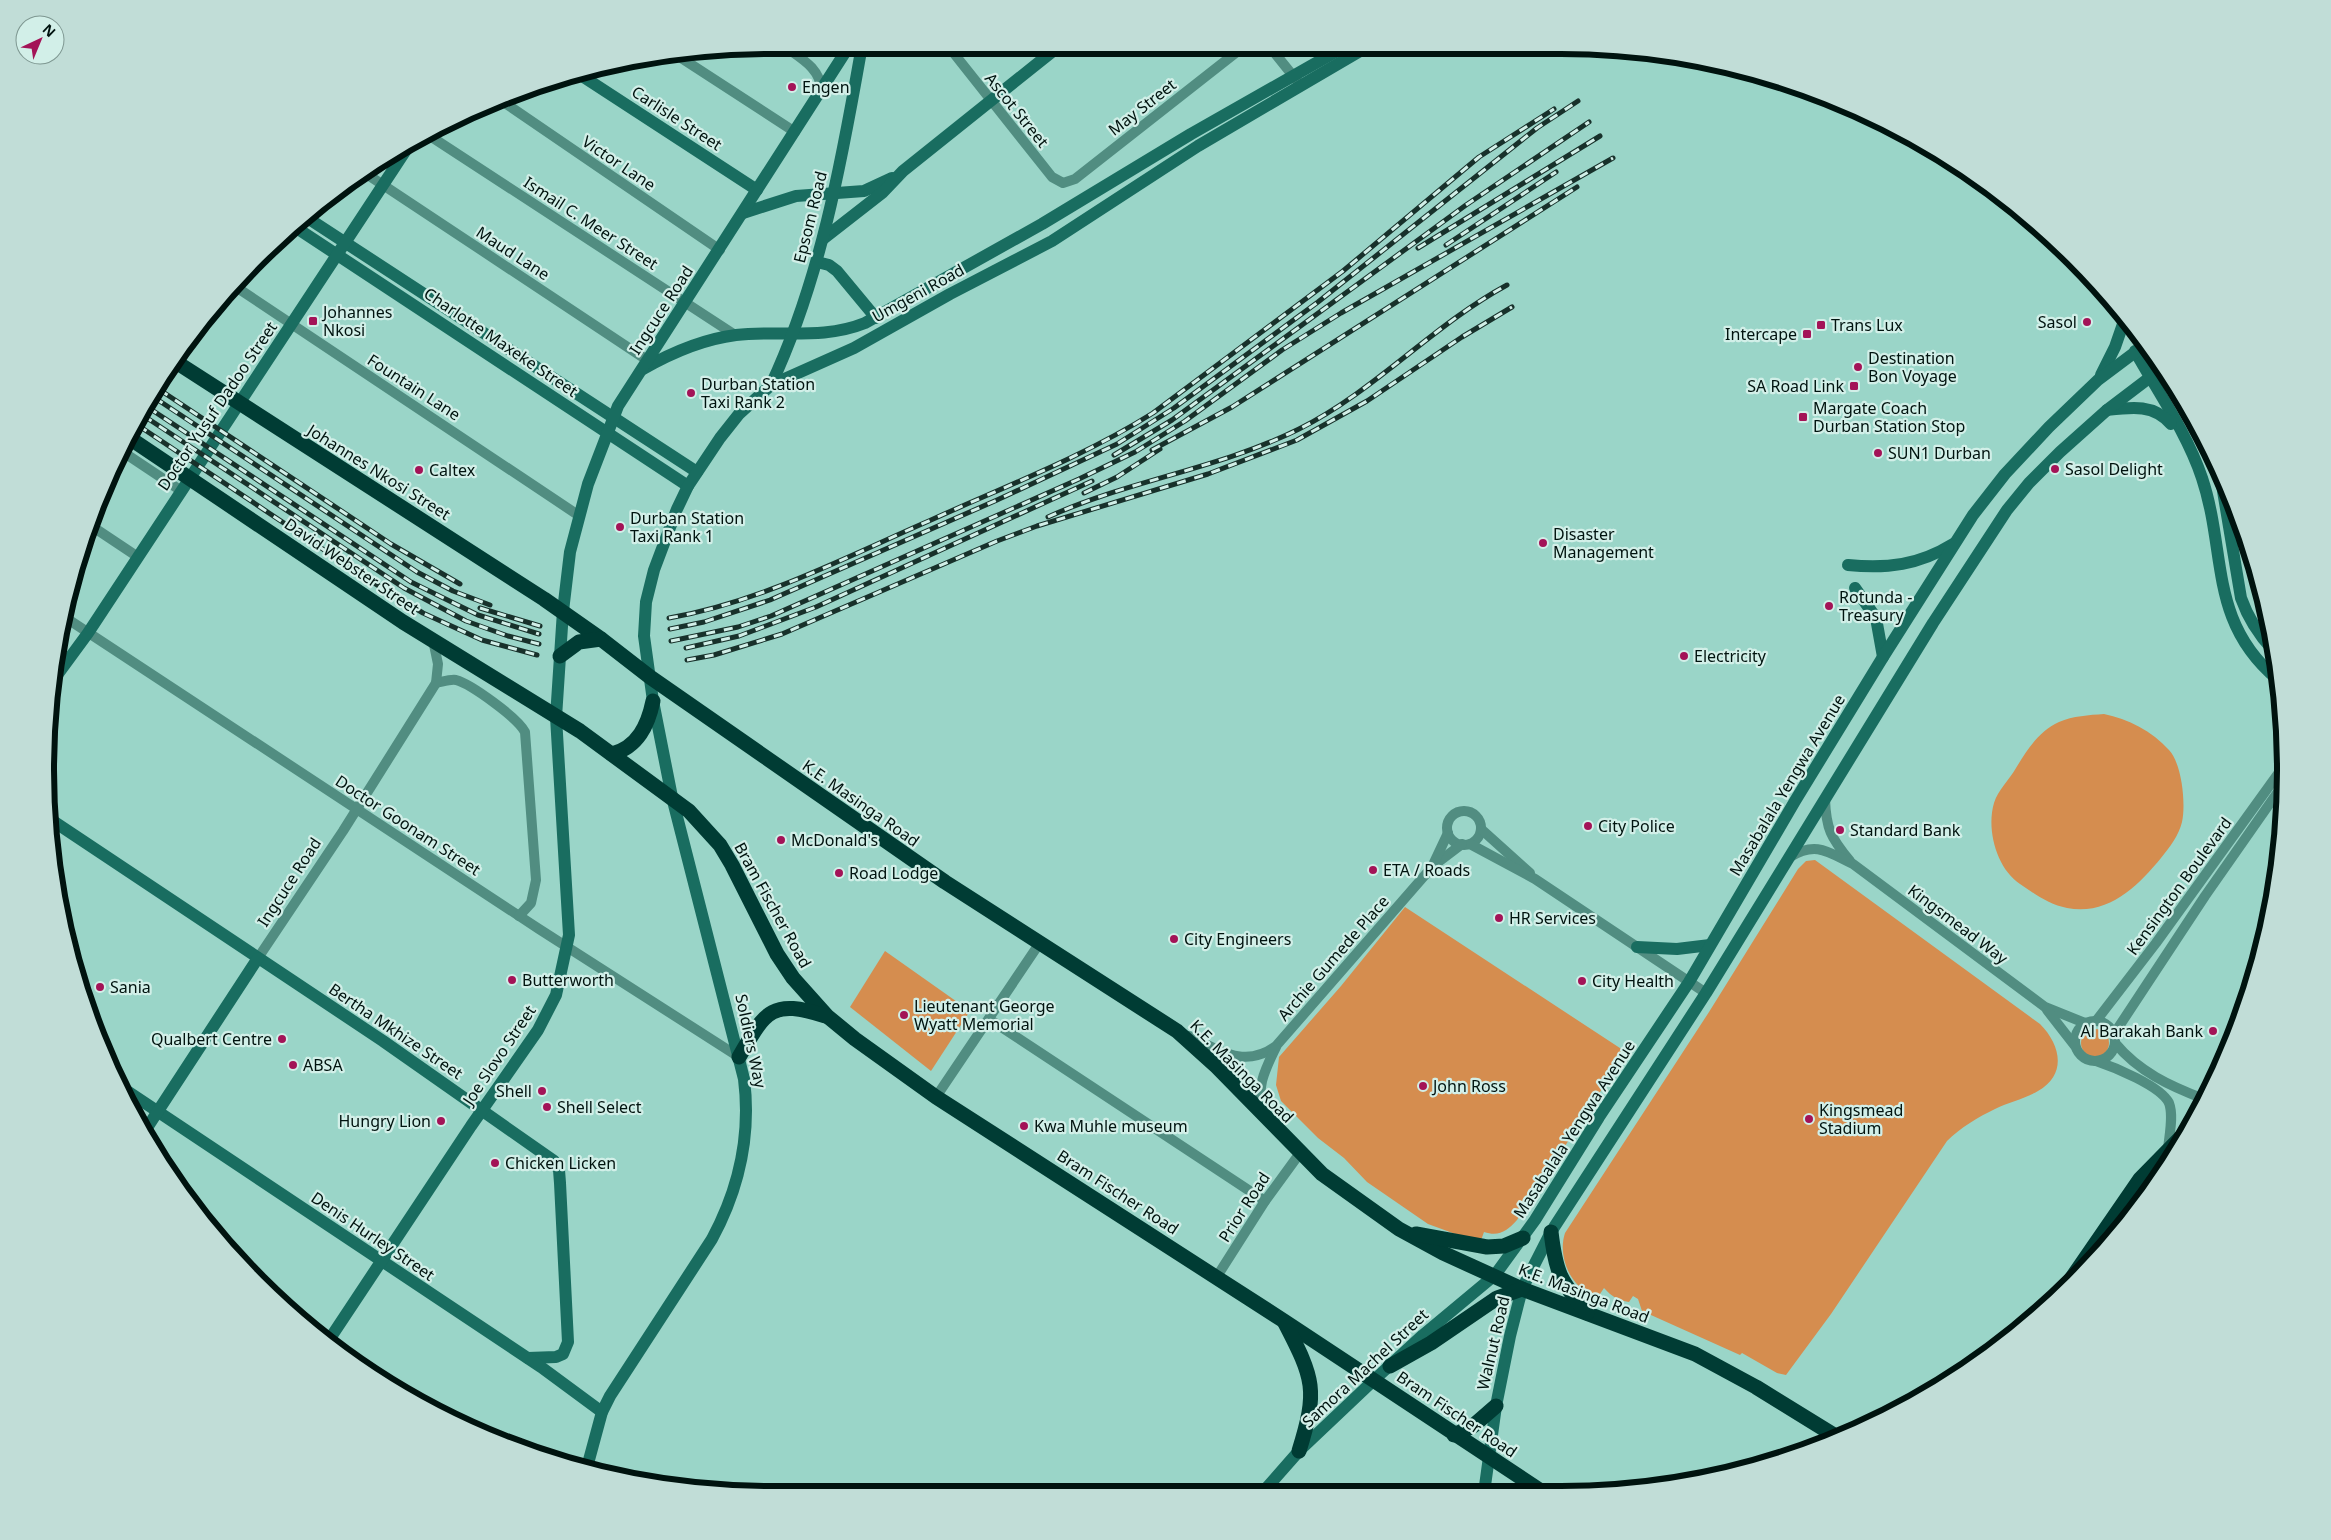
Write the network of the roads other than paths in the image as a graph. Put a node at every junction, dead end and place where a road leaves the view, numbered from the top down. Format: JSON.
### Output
{"nodes":[{"id":1,"x":795,"y":54,"type":"edge"},
{"id":2,"x":844,"y":54,"type":"edge"},
{"id":3,"x":860,"y":54,"type":"edge"},
{"id":4,"x":954,"y":54,"type":"edge"},
{"id":5,"x":1049,"y":54,"type":"edge"},
{"id":6,"x":1234,"y":54,"type":"edge"},
{"id":7,"x":1275,"y":54,"type":"edge"},
{"id":8,"x":1333,"y":54,"type":"edge"},
{"id":9,"x":1354,"y":54,"type":"edge"},
{"id":10,"x":683,"y":59,"type":"edge"},
{"id":11,"x":585,"y":78,"type":"edge"},
{"id":12,"x":1297,"y":81,"type":"junction"},
{"id":13,"x":822,"y":92,"type":"junction"},
{"id":14,"x":990,"y":101,"type":"junction"},
{"id":15,"x":507,"y":104,"type":"edge"},
{"id":16,"x":1232,"y":119,"type":"junction"},
{"id":17,"x":794,"y":132,"type":"junction"},
{"id":18,"x":1191,"y":134,"type":"junction"},
{"id":19,"x":434,"y":138,"type":"edge"},
{"id":20,"x":1198,"y":146,"type":"junction"},
{"id":21,"x":402,"y":156,"type":"edge"},
{"id":22,"x":903,"y":171,"type":"junction"},
{"id":23,"x":369,"y":176,"type":"edge"},
{"id":24,"x":1063,"y":183,"type":"joint"},
{"id":25,"x":383,"y":186,"type":"junction"},
{"id":26,"x":757,"y":190,"type":"junction"},
{"id":27,"x":834,"y":194,"type":"junction"},
{"id":28,"x":743,"y":213,"type":"junction"},
{"id":29,"x":311,"y":220,"type":"edge"},
{"id":30,"x":1042,"y":224,"type":"junction"},
{"id":31,"x":299,"y":230,"type":"edge"},
{"id":32,"x":823,"y":239,"type":"junction"},
{"id":33,"x":1052,"y":241,"type":"junction"},
{"id":34,"x":345,"y":243,"type":"junction"},
{"id":35,"x":720,"y":250,"type":"junction"},
{"id":36,"x":338,"y":255,"type":"junction"},
{"id":37,"x":817,"y":262,"type":"junction"},
{"id":38,"x":239,"y":289,"type":"edge"},
{"id":39,"x":686,"y":303,"type":"junction"},
{"id":40,"x":443,"y":306,"type":"junction"},
{"id":41,"x":436,"y":318,"type":"junction"},
{"id":42,"x":876,"y":318,"type":"junction"},
{"id":43,"x":291,"y":324,"type":"junction"},
{"id":44,"x":2122,"y":324,"type":"dead end"},
{"id":45,"x":792,"y":334,"type":"junction"},
{"id":46,"x":735,"y":335,"type":"junction"},
{"id":47,"x":2139,"y":348,"type":"edge"},
{"id":48,"x":2135,"y":351,"type":"junction"},
{"id":49,"x":518,"y":355,"type":"junction"},
{"id":50,"x":180,"y":364,"type":"edge"},
{"id":51,"x":644,"y":365,"type":"junction"},
{"id":52,"x":510,"y":367,"type":"junction"},
{"id":53,"x":2157,"y":372,"type":"edge"},
{"id":54,"x":2149,"y":377,"type":"junction"},
{"id":55,"x":2098,"y":380,"type":"junction"},
{"id":56,"x":771,"y":386,"type":"junction"},
{"id":57,"x":240,"y":404,"type":"junction"},
{"id":58,"x":2107,"y":410,"type":"junction"},
{"id":59,"x":613,"y":418,"type":"junction"},
{"id":60,"x":607,"y":434,"type":"junction"},
{"id":61,"x":135,"y":441,"type":"edge"},
{"id":62,"x":128,"y":454,"type":"edge"},
{"id":63,"x":2193,"y":454,"type":"junction"},
{"id":64,"x":697,"y":472,"type":"junction"},
{"id":65,"x":187,"y":479,"type":"junction"},
{"id":66,"x":688,"y":486,"type":"junction"},
{"id":67,"x":2224,"y":500,"type":"edge"},
{"id":68,"x":578,"y":515,"type":"junction"},
{"id":69,"x":96,"y":529,"type":"edge"},
{"id":70,"x":1956,"y":542,"type":"junction"},
{"id":71,"x":138,"y":557,"type":"junction"},
{"id":72,"x":1848,"y":565,"type":"dead end"},
{"id":73,"x":1855,"y":588,"type":"dead end"},
{"id":74,"x":564,"y":612,"type":"junction"},
{"id":75,"x":70,"y":621,"type":"edge"},
{"id":76,"x":88,"y":633,"type":"junction"},
{"id":77,"x":601,"y":639,"type":"junction"},
{"id":78,"x":433,"y":640,"type":"junction"},
{"id":79,"x":2265,"y":642,"type":"edge"},
{"id":80,"x":560,"y":656,"type":"junction"},
{"id":81,"x":1883,"y":657,"type":"junction"},
{"id":82,"x":61,"y":669,"type":"edge"},
{"id":83,"x":2270,"y":672,"type":"edge"},
{"id":84,"x":650,"y":677,"type":"junction"},
{"id":85,"x":436,"y":683,"type":"junction"},
{"id":86,"x":652,"y":701,"type":"junction"},
{"id":87,"x":556,"y":717,"type":"junction"},
{"id":88,"x":612,"y":754,"type":"junction"},
{"id":89,"x":2277,"y":775,"type":"edge"},
{"id":90,"x":2276,"y":794,"type":"edge"},
{"id":91,"x":672,"y":797,"type":"junction"},
{"id":92,"x":1825,"y":799,"type":"junction"},
{"id":93,"x":356,"y":809,"type":"junction"},
{"id":94,"x":56,"y":823,"type":"edge"},
{"id":95,"x":1481,"y":829,"type":"junction"},
{"id":96,"x":1448,"y":833,"type":"junction"},
{"id":97,"x":1466,"y":844,"type":"junction"},
{"id":98,"x":1789,"y":857,"type":"junction"},
{"id":99,"x":1853,"y":864,"type":"junction"},
{"id":100,"x":1432,"y":866,"type":"junction"},
{"id":101,"x":1535,"y":879,"type":"junction"},
{"id":102,"x":520,"y":916,"type":"junction"},
{"id":103,"x":1039,"y":944,"type":"junction"},
{"id":104,"x":1710,"y":944,"type":"junction"},
{"id":105,"x":567,"y":947,"type":"junction"},
{"id":106,"x":1637,"y":947,"type":"junction"},
{"id":107,"x":258,"y":958,"type":"junction"},
{"id":108,"x":1689,"y":982,"type":"junction"},
{"id":109,"x":1706,"y":992,"type":"junction"},
{"id":110,"x":2045,"y":1007,"type":"junction"},
{"id":111,"x":827,"y":1016,"type":"junction"},
{"id":112,"x":989,"y":1019,"type":"junction"},
{"id":113,"x":2096,"y":1021,"type":"junction"},
{"id":114,"x":2085,"y":1023,"type":"junction"},
{"id":115,"x":1177,"y":1031,"type":"junction"},
{"id":116,"x":2115,"y":1039,"type":"junction"},
{"id":117,"x":1276,"y":1046,"type":"junction"},
{"id":118,"x":2076,"y":1047,"type":"junction"},
{"id":119,"x":739,"y":1057,"type":"junction"},
{"id":120,"x":2096,"y":1061,"type":"junction"},
{"id":121,"x":132,"y":1094,"type":"edge"},
{"id":122,"x":936,"y":1097,"type":"junction"},
{"id":123,"x":2198,"y":1097,"type":"edge"},
{"id":124,"x":482,"y":1109,"type":"junction"},
{"id":125,"x":158,"y":1112,"type":"junction"},
{"id":126,"x":1266,"y":1119,"type":"junction"},
{"id":127,"x":149,"y":1126,"type":"edge"},
{"id":128,"x":2168,"y":1149,"type":"joint"},
{"id":129,"x":1300,"y":1154,"type":"junction"},
{"id":130,"x":1265,"y":1201,"type":"junction"},
{"id":131,"x":1404,"y":1232,"type":"junction"},
{"id":132,"x":1551,"y":1232,"type":"junction"},
{"id":133,"x":1523,"y":1238,"type":"junction"},
{"id":134,"x":2095,"y":1247,"type":"edge"},
{"id":135,"x":382,"y":1261,"type":"junction"},
{"id":136,"x":1495,"y":1275,"type":"junction"},
{"id":137,"x":1216,"y":1278,"type":"junction"},
{"id":138,"x":1522,"y":1289,"type":"junction"},
{"id":139,"x":1587,"y":1313,"type":"junction"},
{"id":140,"x":1284,"y":1321,"type":"junction"},
{"id":141,"x":332,"y":1336,"type":"edge"},
{"id":142,"x":528,"y":1358,"type":"junction"},
{"id":143,"x":1390,"y":1366,"type":"junction"},
{"id":144,"x":1374,"y":1380,"type":"junction"},
{"id":145,"x":1496,"y":1406,"type":"junction"},
{"id":146,"x":602,"y":1412,"type":"junction"},
{"id":147,"x":1831,"y":1433,"type":"edge"},
{"id":148,"x":1454,"y":1435,"type":"junction"},
{"id":149,"x":1299,"y":1451,"type":"junction"},
{"id":150,"x":1488,"y":1458,"type":"junction"},
{"id":151,"x":588,"y":1463,"type":"edge"},
{"id":152,"x":1268,"y":1486,"type":"edge"},
{"id":153,"x":1485,"y":1486,"type":"edge"},
{"id":154,"x":1533,"y":1486,"type":"edge"}],
"edges":[{"from":1,"to":13,"type":"street"},
{"from":2,"to":13,"type":"main road","name":"Ingcuce Road"},
{"from":3,"to":27,"type":"main road","name":"Epsom Road"},
{"from":4,"to":14,"type":"street","name":"Ascot Street"},
{"from":5,"to":14,"type":"main road"},
{"from":6,"to":24,"type":"street","name":"May Street"},
{"from":7,"to":12,"type":"street"},
{"from":8,"to":12,"type":"main road","name":"Umgeni Road"},
{"from":9,"to":12,"type":"main road","name":"Umgeni Road"},
{"from":10,"to":17,"type":"street"},
{"from":11,"to":26,"type":"main road","name":"Carlisle Street"},
{"from":12,"to":16,"type":"main road","name":"Umgeni Road"},
{"from":13,"to":17,"type":"main road","name":"Ingcuce Road"},
{"from":14,"to":22,"type":"main road"},
{"from":14,"to":24,"type":"street","name":"Ascot Street"},
{"from":15,"to":35,"type":"street","name":"Victor Lane"},
{"from":16,"to":18,"type":"main road","name":"Umgeni Road"},
{"from":16,"to":20,"type":"main road","name":"Umgeni Road"},
{"from":17,"to":26,"type":"main road","name":"Ingcuce Road"},
{"from":18,"to":20,"type":"main road"},
{"from":18,"to":30,"type":"main road","name":"Umgeni Road"},
{"from":19,"to":39,"type":"street","name":"Ismail C. Meer Street"},
{"from":20,"to":33,"type":"main road","name":"Umgeni Road"},
{"from":21,"to":25,"type":"main road","name":"Doctor Yusuf Dadoo Street"},
{"from":22,"to":27,"type":"main road"},
{"from":22,"to":32,"type":"main road"},
{"from":23,"to":25,"type":"street","name":"Maud Lane"},
{"from":25,"to":34,"type":"main road","name":"Doctor Yusuf Dadoo Street"},
{"from":25,"to":51,"type":"street","name":"Maud Lane"},
{"from":26,"to":28,"type":"main road","name":"Ingcuce Road"},
{"from":27,"to":28,"type":"main road"},
{"from":27,"to":32,"type":"main road","name":"Epsom Road"},
{"from":28,"to":35,"type":"main road","name":"Ingcuce Road"},
{"from":29,"to":34,"type":"main road","name":"Charlotte Maxeke Street"},
{"from":30,"to":33,"type":"main road"},
{"from":30,"to":42,"type":"main road","name":"Umgeni Road"},
{"from":31,"to":36,"type":"main road","name":"Charlotte Maxeke Street"},
{"from":32,"to":37,"type":"main road","name":"Epsom Road"},
{"from":33,"to":56,"type":"main road","name":"Umgeni Road"},
{"from":34,"to":36,"type":"main road","name":"Doctor Yusuf Dadoo Street"},
{"from":34,"to":40,"type":"main road","name":"Charlotte Maxeke Street"},
{"from":35,"to":39,"type":"main road","name":"Ingcuce Road"},
{"from":36,"to":41,"type":"main road","name":"Charlotte Maxeke Street"},
{"from":36,"to":43,"type":"main road","name":"Doctor Yusuf Dadoo Street"},
{"from":37,"to":42,"type":"main road"},
{"from":37,"to":45,"type":"main road","name":"Epsom Road"},
{"from":38,"to":43,"type":"street","name":"Fountain Lane"},
{"from":39,"to":46,"type":"street","name":"Ismail C. Meer Street"},
{"from":39,"to":51,"type":"main road","name":"Ingcuce Road"},
{"from":40,"to":41,"type":"main road"},
{"from":40,"to":49,"type":"main road","name":"Charlotte Maxeke Street"},
{"from":41,"to":52,"type":"main road","name":"Charlotte Maxeke Street"},
{"from":42,"to":45,"type":"main road","name":"Umgeni Road"},
{"from":43,"to":57,"type":"main road","name":"Doctor Yusuf Dadoo Street"},
{"from":43,"to":68,"type":"street","name":"Fountain Lane"},
{"from":44,"to":55,"type":"main road"},
{"from":45,"to":46,"type":"main road","name":"Umgeni Road"},
{"from":45,"to":56,"type":"main road","name":"Epsom Road"},
{"from":46,"to":51,"type":"main road","name":"Umgeni Road"},
{"from":47,"to":48,"type":"main road","name":"Masabalala Yengwa Avenue"},
{"from":48,"to":54,"type":"main road"},
{"from":48,"to":55,"type":"main road","name":"Masabalala Yengwa Avenue"},
{"from":49,"to":52,"type":"main road"},
{"from":49,"to":59,"type":"main road","name":"Charlotte Maxeke Street"},
{"from":50,"to":57,"type":"highway","name":"Johannes Nkosi Street"},
{"from":51,"to":59,"type":"main road","name":"Ingcuce Road"},
{"from":52,"to":60,"type":"main road","name":"Charlotte Maxeke Street"},
{"from":53,"to":54,"type":"main road"},
{"from":54,"to":58,"type":"main road"},
{"from":54,"to":63,"type":"main road"},
{"from":55,"to":70,"type":"main road","name":"Masabalala Yengwa Avenue"},
{"from":56,"to":64,"type":"main road","name":"Umgeni Road"},
{"from":57,"to":65,"type":"main road","name":"Doctor Yusuf Dadoo Street"},
{"from":57,"to":74,"type":"highway","name":"Johannes Nkosi Street"},
{"from":58,"to":63,"type":"main road"},
{"from":58,"to":92,"type":"main road"},
{"from":59,"to":60,"type":"main road","name":"Ingcuce Road"},
{"from":59,"to":64,"type":"main road","name":"Charlotte Maxeke Street"},
{"from":60,"to":66,"type":"main road","name":"Charlotte Maxeke Street"},
{"from":60,"to":68,"type":"main road","name":"Ingcuce Road"},
{"from":61,"to":65,"type":"highway","name":"David Webster Street"},
{"from":62,"to":65,"type":"street"},
{"from":63,"to":83,"type":"main road"},
{"from":64,"to":66,"type":"main road","name":"Umgeni Road"},
{"from":65,"to":71,"type":"main road","name":"Doctor Yusuf Dadoo Street"},
{"from":65,"to":78,"type":"highway","name":"David Webster Street"},
{"from":66,"to":84,"type":"main road","name":"Umgeni Road"},
{"from":67,"to":79,"type":"main road"},
{"from":68,"to":74,"type":"main road","name":"Ingcuce Road"},
{"from":69,"to":71,"type":"street"},
{"from":70,"to":72,"type":"main road"},
{"from":70,"to":81,"type":"main road","name":"Masabalala Yengwa Avenue"},
{"from":71,"to":76,"type":"main road","name":"Doctor Yusuf Dadoo Street"},
{"from":73,"to":81,"type":"main road"},
{"from":74,"to":77,"type":"highway","name":"Johannes Nkosi Street"},
{"from":74,"to":80,"type":"main road","name":"Ingcuce Road"},
{"from":75,"to":76,"type":"street","name":"Doctor Goonam Street"},
{"from":76,"to":82,"type":"main road","name":"Doctor Yusuf Dadoo Street"},
{"from":76,"to":93,"type":"street","name":"Doctor Goonam Street"},
{"from":77,"to":80,"type":"highway"},
{"from":77,"to":84,"type":"highway"},
{"from":78,"to":85,"type":"street"},
{"from":78,"to":87,"type":"highway","name":"David Webster Street"},
{"from":80,"to":87,"type":"main road"},
{"from":81,"to":104,"type":"main road","name":"Masabalala Yengwa Avenue"},
{"from":84,"to":86,"type":"main road","name":"Soldiers Way"},
{"from":84,"to":103,"type":"highway","name":"K.E. Masinga Road"},
{"from":85,"to":93,"type":"street","name":"Ingcuce Road"},
{"from":85,"to":102,"type":"street"},
{"from":86,"to":88,"type":"highway"},
{"from":86,"to":91,"type":"main road","name":"Soldiers Way"},
{"from":87,"to":88,"type":"highway"},
{"from":87,"to":105,"type":"main road","name":"Joe Slovo Street"},
{"from":88,"to":91,"type":"highway","name":"Bram Fischer Road"},
{"from":89,"to":113,"type":"street","name":"Kensington Boulevard"},
{"from":90,"to":116,"type":"street","name":"Kensington Boulevard"},
{"from":91,"to":111,"type":"highway","name":"Bram Fischer Road"},
{"from":91,"to":119,"type":"main road","name":"Soldiers Way"},
{"from":92,"to":98,"type":"main road"},
{"from":92,"to":99,"type":"street","name":"Kingsmead Way"},
{"from":93,"to":102,"type":"street","name":"Doctor Goonam Street"},
{"from":93,"to":107,"type":"street","name":"Ingcuce Road"},
{"from":94,"to":107,"type":"main road","name":"Bertha Mkhize Street"},
{"from":95,"to":96,"type":"street"},
{"from":95,"to":97,"type":"street"},
{"from":95,"to":101,"type":"street"},
{"from":96,"to":97,"type":"street"},
{"from":96,"to":100,"type":"street","name":"Archie Gumede Place"},
{"from":97,"to":100,"type":"street","name":"Archie Gumede Place"},
{"from":97,"to":101,"type":"street"},
{"from":98,"to":99,"type":"street","name":"Kingsmead Way"},
{"from":98,"to":109,"type":"main road"},
{"from":99,"to":110,"type":"street","name":"Kingsmead Way"},
{"from":100,"to":117,"type":"street","name":"Archie Gumede Place"},
{"from":101,"to":106,"type":"street"},
{"from":102,"to":105,"type":"street","name":"Doctor Goonam Street"},
{"from":103,"to":112,"type":"street"},
{"from":103,"to":115,"type":"highway","name":"K.E. Masinga Road"},
{"from":104,"to":106,"type":"main road"},
{"from":104,"to":108,"type":"main road","name":"Masabalala Yengwa Avenue"},
{"from":105,"to":119,"type":"street","name":"Doctor Goonam Street"},
{"from":105,"to":124,"type":"main road","name":"Joe Slovo Street"},
{"from":106,"to":108,"type":"street"},
{"from":107,"to":124,"type":"main road","name":"Bertha Mkhize Street"},
{"from":107,"to":125,"type":"main road","name":"Ingcuce Road"},
{"from":108,"to":109,"type":"street"},
{"from":108,"to":133,"type":"main road","name":"Masabalala Yengwa Avenue"},
{"from":109,"to":132,"type":"main road"},
{"from":110,"to":114,"type":"street","name":"Kingsmead Way"},
{"from":110,"to":118,"type":"street","name":"Kingsmead Way"},
{"from":111,"to":119,"type":"highway"},
{"from":111,"to":122,"type":"highway","name":"Bram Fischer Road"},
{"from":112,"to":122,"type":"street"},
{"from":112,"to":130,"type":"street"},
{"from":113,"to":114,"type":"street"},
{"from":113,"to":116,"type":"street"},
{"from":114,"to":118,"type":"street"},
{"from":115,"to":117,"type":"street","name":"Archie Gumede Place"},
{"from":115,"to":126,"type":"highway","name":"K.E. Masinga Road"},
{"from":116,"to":120,"type":"street"},
{"from":116,"to":123,"type":"street"},
{"from":117,"to":126,"type":"street","name":"Archie Gumede Place"},
{"from":118,"to":120,"type":"street"},
{"from":119,"to":146,"type":"main road","name":"Soldiers Way"},
{"from":120,"to":128,"type":"street"},
{"from":121,"to":125,"type":"main road","name":"Denis Hurley Street"},
{"from":122,"to":137,"type":"highway","name":"Bram Fischer Road"},
{"from":124,"to":135,"type":"main road","name":"Joe Slovo Street"},
{"from":124,"to":142,"type":"main road","name":"Bertha Mkhize Street"},
{"from":125,"to":127,"type":"main road","name":"Ingcuce Road"},
{"from":125,"to":135,"type":"main road","name":"Denis Hurley Street"},
{"from":126,"to":129,"type":"highway","name":"K.E. Masinga Road"},
{"from":128,"to":134,"type":"highway"},
{"from":129,"to":130,"type":"street","name":"Prior Road"},
{"from":129,"to":131,"type":"highway","name":"K.E. Masinga Road"},
{"from":130,"to":137,"type":"street","name":"Prior Road"},
{"from":131,"to":133,"type":"highway"},
{"from":131,"to":136,"type":"highway","name":"K.E. Masinga Road"},
{"from":132,"to":138,"type":"main road"},
{"from":132,"to":139,"type":"highway"},
{"from":133,"to":136,"type":"main road","name":"Masabalala Yengwa Avenue"},
{"from":135,"to":141,"type":"main road","name":"Joe Slovo Street"},
{"from":135,"to":142,"type":"main road","name":"Denis Hurley Street"},
{"from":136,"to":138,"type":"highway","name":"K.E. Masinga Road"},
{"from":136,"to":143,"type":"main road","name":"Samora Machel Street"},
{"from":137,"to":140,"type":"highway","name":"Bram Fischer Road"},
{"from":138,"to":139,"type":"highway","name":"K.E. Masinga Road"},
{"from":138,"to":143,"type":"highway"},
{"from":138,"to":145,"type":"main road","name":"Walnut Road"},
{"from":139,"to":147,"type":"highway","name":"K.E. Masinga Road"},
{"from":140,"to":144,"type":"highway","name":"Bram Fischer Road"},
{"from":140,"to":149,"type":"highway"},
{"from":142,"to":146,"type":"main road","name":"Denis Hurley Street"},
{"from":143,"to":144,"type":"main road","name":"Samora Machel Street"},
{"from":144,"to":148,"type":"highway","name":"Bram Fischer Road"},
{"from":144,"to":149,"type":"main road","name":"Samora Machel Street"},
{"from":145,"to":148,"type":"highway"},
{"from":145,"to":150,"type":"main road","name":"Walnut Road"},
{"from":146,"to":151,"type":"main road","name":"Soldiers Way"},
{"from":148,"to":150,"type":"highway","name":"Bram Fischer Road"},
{"from":149,"to":152,"type":"main road","name":"Samora Machel Street"},
{"from":150,"to":153,"type":"main road","name":"Walnut Road"},
{"from":150,"to":154,"type":"highway","name":"Bram Fischer Road"}]}
